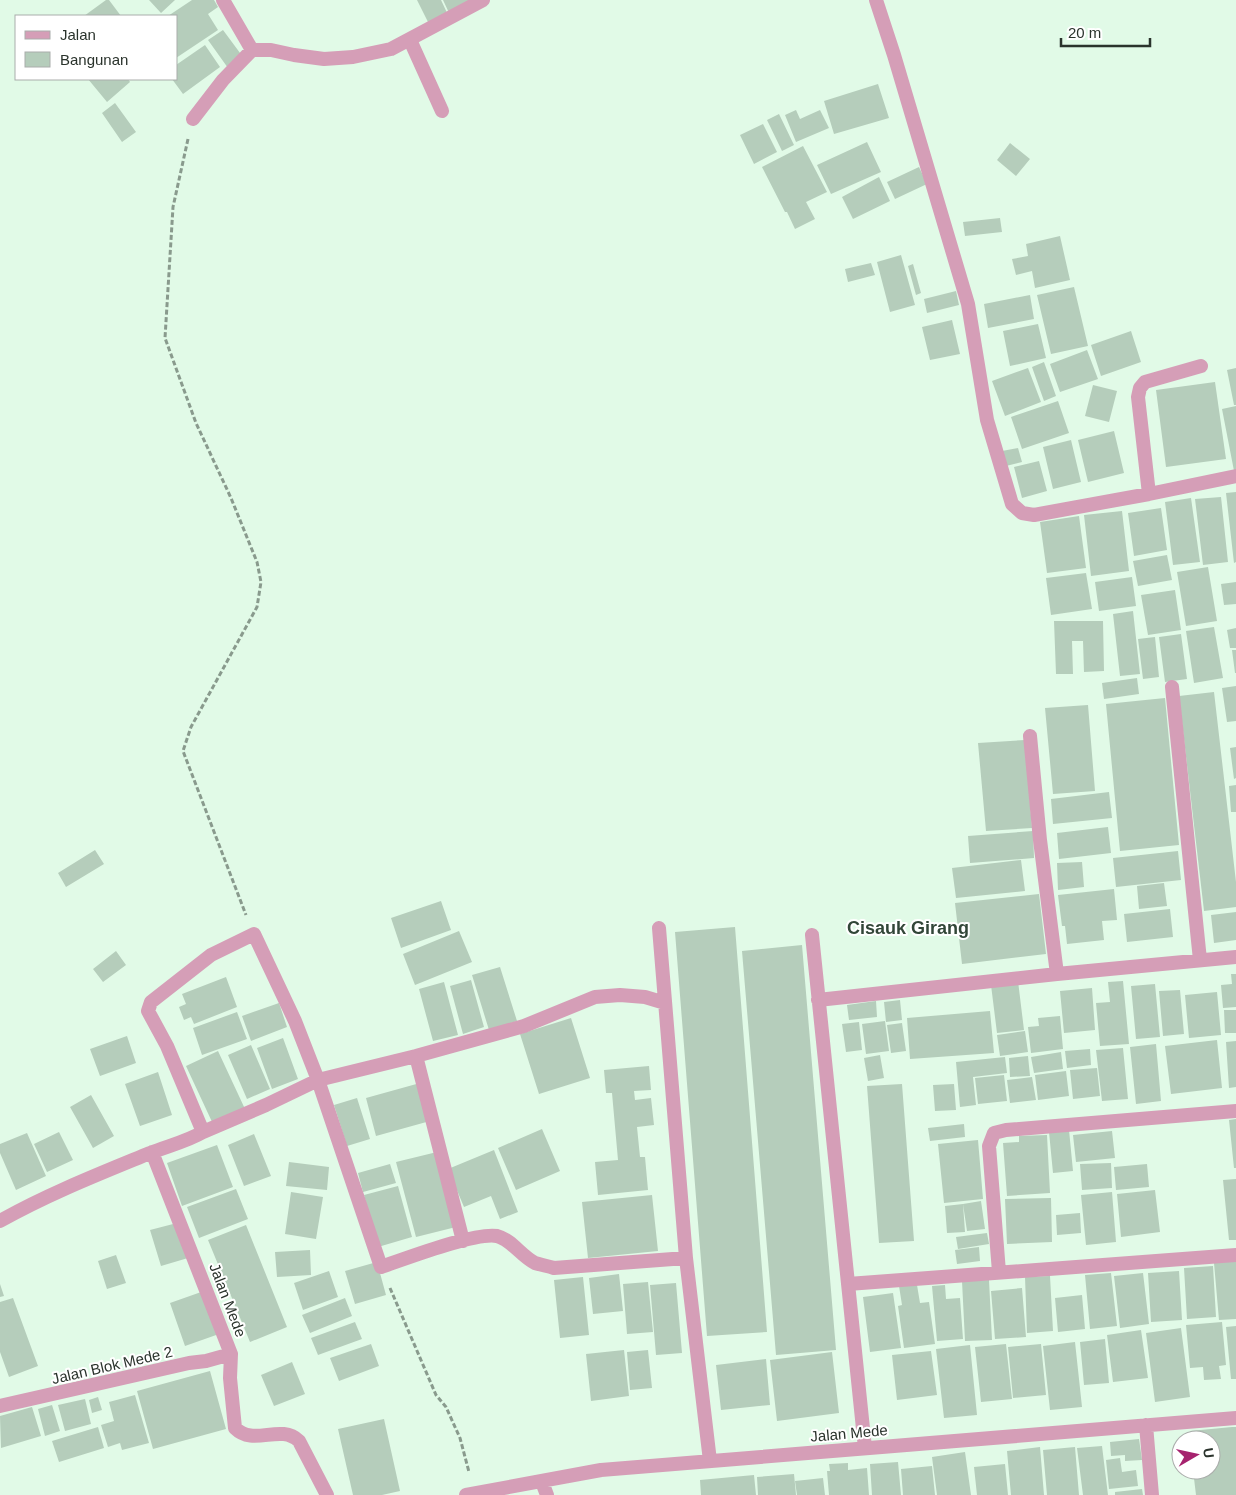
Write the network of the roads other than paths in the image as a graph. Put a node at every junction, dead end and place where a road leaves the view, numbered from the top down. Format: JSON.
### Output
{"nodes":[{"id":1,"x":223,"y":0,"type":"edge"},
{"id":2,"x":483,"y":0,"type":"edge"},
{"id":3,"x":876,"y":0,"type":"edge"},
{"id":4,"x":410,"y":40,"type":"junction"},
{"id":5,"x":252,"y":50,"type":"junction"},
{"id":6,"x":442,"y":111,"type":"dead end"},
{"id":7,"x":192,"y":119,"type":"road end"},
{"id":8,"x":1201,"y":366,"type":"dead end"},
{"id":9,"x":1236,"y":476,"type":"edge"},
{"id":10,"x":1148,"y":494,"type":"junction"},
{"id":11,"x":1172,"y":687,"type":"dead end"},
{"id":12,"x":1030,"y":736,"type":"dead end"},
{"id":13,"x":659,"y":928,"type":"dead end"},
{"id":14,"x":812,"y":934,"type":"dead end"},
{"id":15,"x":1236,"y":957,"type":"edge"},
{"id":16,"x":1200,"y":960,"type":"junction"},
{"id":17,"x":1057,"y":974,"type":"junction"},
{"id":18,"x":818,"y":1000,"type":"junction"},
{"id":19,"x":665,"y":1003,"type":"junction"},
{"id":20,"x":416,"y":1056,"type":"junction"},
{"id":21,"x":318,"y":1080,"type":"junction"},
{"id":22,"x":1236,"y":1112,"type":"edge"},
{"id":23,"x":203,"y":1132,"type":"junction"},
{"id":24,"x":152,"y":1152,"type":"junction"},
{"id":25,"x":0,"y":1221,"type":"edge"},
{"id":26,"x":463,"y":1241,"type":"junction"},
{"id":27,"x":1236,"y":1254,"type":"edge"},
{"id":28,"x":686,"y":1258,"type":"junction"},
{"id":29,"x":999,"y":1272,"type":"junction"},
{"id":30,"x":848,"y":1284,"type":"junction"},
{"id":31,"x":231,"y":1354,"type":"junction"},
{"id":32,"x":0,"y":1406,"type":"edge"},
{"id":33,"x":1236,"y":1418,"type":"edge"},
{"id":34,"x":1146,"y":1425,"type":"junction"},
{"id":35,"x":865,"y":1448,"type":"junction"},
{"id":36,"x":710,"y":1461,"type":"junction"},
{"id":37,"x":545,"y":1488,"type":"edge"},
{"id":38,"x":471,"y":1494,"type":"edge"},
{"id":39,"x":327,"y":1495,"type":"edge"},
{"id":40,"x":1152,"y":1495,"type":"edge"}],
"edges":[{"from":1,"to":5,"type":"street"},
{"from":2,"to":4,"type":"street"},
{"from":3,"to":10,"type":"street"},
{"from":4,"to":5,"type":"street"},
{"from":4,"to":6,"type":"street"},
{"from":5,"to":7,"type":"street"},
{"from":8,"to":10,"type":"street"},
{"from":9,"to":10,"type":"street"},
{"from":11,"to":16,"type":"street"},
{"from":12,"to":17,"type":"street"},
{"from":13,"to":19,"type":"street"},
{"from":14,"to":18,"type":"street"},
{"from":15,"to":16,"type":"street"},
{"from":16,"to":17,"type":"street"},
{"from":17,"to":18,"type":"street"},
{"from":18,"to":30,"type":"street"},
{"from":19,"to":20,"type":"street"},
{"from":19,"to":28,"type":"street"},
{"from":20,"to":21,"type":"street"},
{"from":20,"to":26,"type":"street"},
{"from":21,"to":23,"type":"street"},
{"from":21,"to":23,"type":"street"},
{"from":21,"to":26,"type":"street"},
{"from":22,"to":29,"type":"street"},
{"from":23,"to":24,"type":"street"},
{"from":24,"to":25,"type":"street"},
{"from":24,"to":31,"type":"street","name":"Jalan Mede"},
{"from":26,"to":28,"type":"street"},
{"from":27,"to":29,"type":"street"},
{"from":28,"to":36,"type":"street"},
{"from":29,"to":30,"type":"street"},
{"from":30,"to":35,"type":"street"},
{"from":31,"to":32,"type":"street","name":"Jalan Blok Mede 2"},
{"from":31,"to":39,"type":"street","name":"Jalan Mede"},
{"from":33,"to":34,"type":"street","name":"Jalan Mede"},
{"from":34,"to":35,"type":"street","name":"Jalan Mede"},
{"from":34,"to":40,"type":"street"},
{"from":35,"to":36,"type":"street","name":"Jalan Mede"},
{"from":36,"to":37,"type":"street","name":"Jalan Mede"},
{"from":37,"to":38,"type":"street","name":"Jalan Mede"}]}
